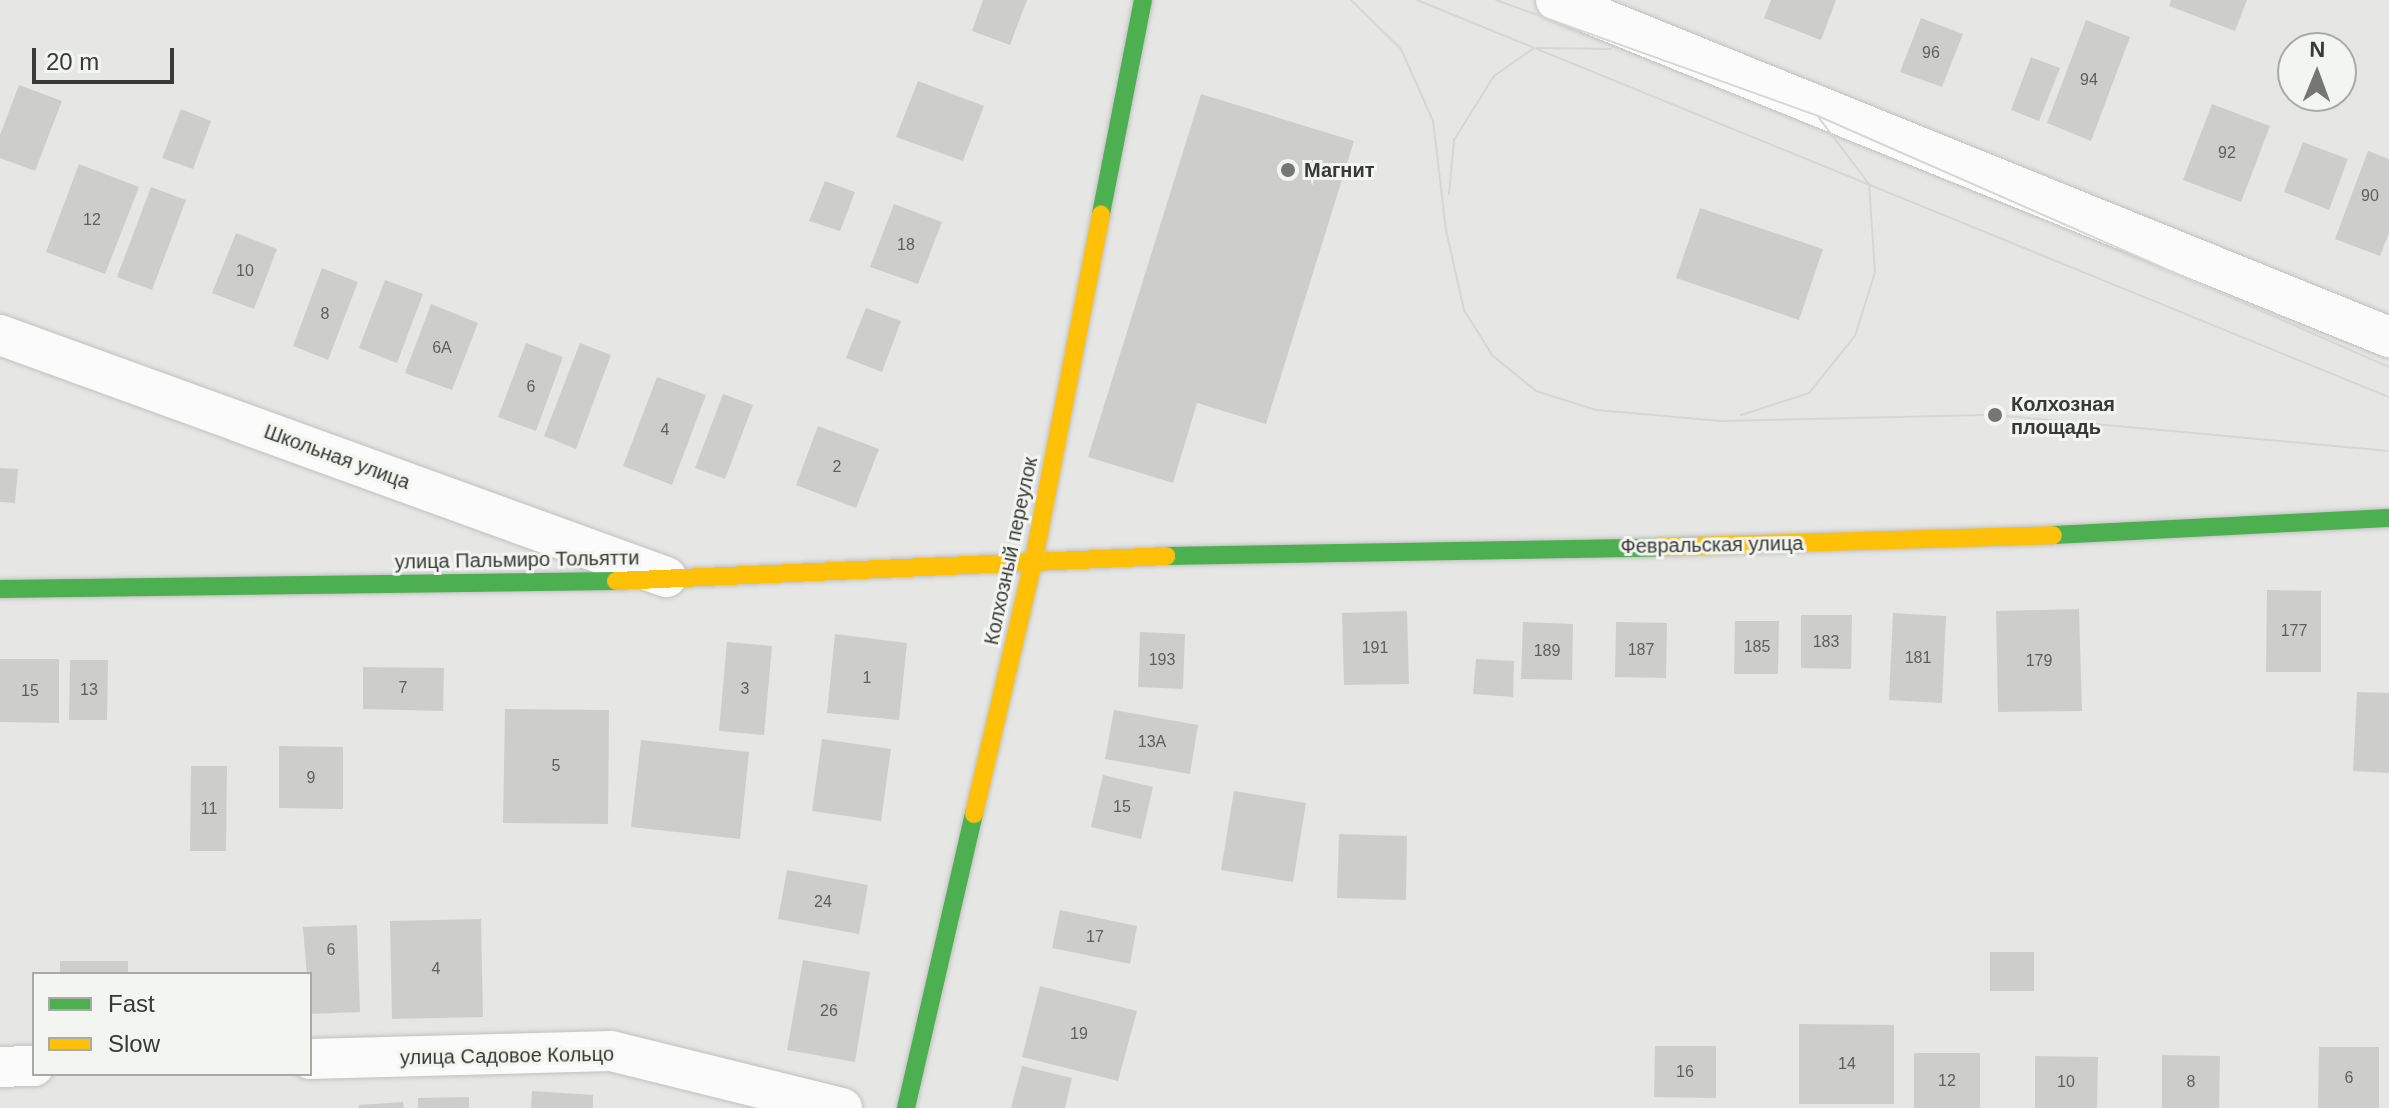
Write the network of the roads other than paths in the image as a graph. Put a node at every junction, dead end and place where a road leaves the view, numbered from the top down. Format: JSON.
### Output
{"nodes":[{"id":1,"x":1143,"y":0,"type":"edge"},
{"id":2,"x":1556,"y":0,"type":"edge"},
{"id":3,"x":0,"y":335,"type":"edge"},
{"id":4,"x":2389,"y":337,"type":"edge"},
{"id":5,"x":2389,"y":518,"type":"edge"},
{"id":6,"x":1034,"y":559,"type":"junction"},
{"id":7,"x":673,"y":580,"type":"junction"},
{"id":8,"x":0,"y":589,"type":"edge"},
{"id":9,"x":312,"y":1059,"type":"edge"},
{"id":10,"x":32,"y":1066,"type":"edge"},
{"id":11,"x":0,"y":1067,"type":"edge"},
{"id":12,"x":842,"y":1108,"type":"edge"},
{"id":13,"x":906,"y":1108,"type":"edge"}],
"edges":[{"from":1,"to":6,"type":"street","name":"Колхозный переулок"},
{"from":2,"to":4,"type":"street"},
{"from":3,"to":7,"type":"street","name":"Школьная улица"},
{"from":5,"to":6,"type":"street","name":"Февральская улица"},
{"from":6,"to":7,"type":"street","name":"улица Пальмиро Тольятти"},
{"from":6,"to":13,"type":"street","name":"Колхозный переулок"},
{"from":7,"to":8,"type":"street","name":"улица Пальмиро Тольятти"},
{"from":9,"to":12,"type":"street","name":"улица Садовое Кольцо"},
{"from":10,"to":11,"type":"street"}]}
